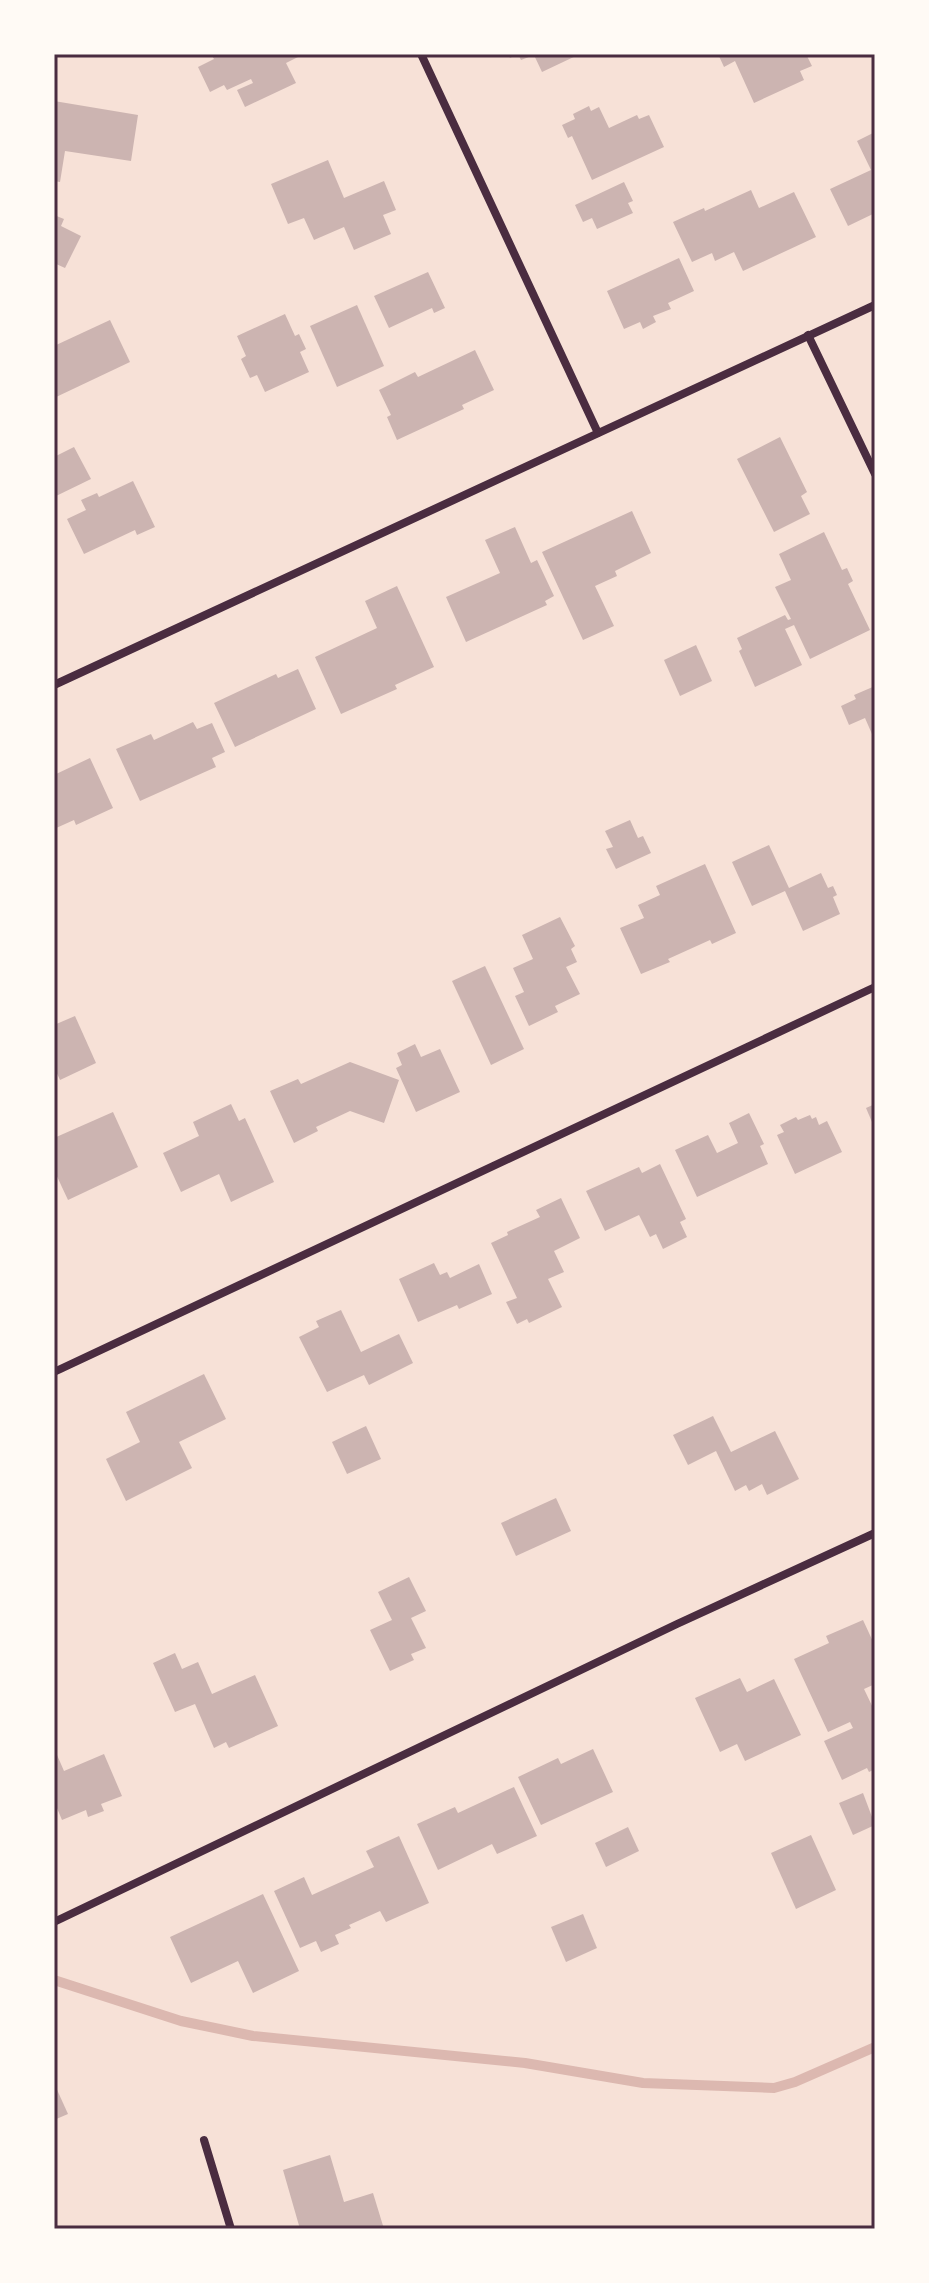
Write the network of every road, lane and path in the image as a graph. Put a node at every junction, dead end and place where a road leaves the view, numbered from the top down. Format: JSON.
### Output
{"nodes":[{"id":1,"x":421,"y":54,"type":"edge"},
{"id":2,"x":875,"y":305,"type":"edge"},
{"id":3,"x":808,"y":335,"type":"junction"},
{"id":4,"x":598,"y":433,"type":"junction"},
{"id":5,"x":875,"y":474,"type":"edge"},
{"id":6,"x":54,"y":685,"type":"edge"},
{"id":7,"x":875,"y":987,"type":"edge"},
{"id":8,"x":54,"y":1372,"type":"edge"},
{"id":9,"x":875,"y":1533,"type":"edge"},
{"id":10,"x":54,"y":1922,"type":"edge"},
{"id":11,"x":204,"y":2140,"type":"dead end"},
{"id":12,"x":231,"y":2229,"type":"edge"}],
"edges":[{"from":1,"to":4,"type":"street"},
{"from":2,"to":3,"type":"street"},
{"from":3,"to":4,"type":"street"},
{"from":3,"to":5,"type":"street"},
{"from":4,"to":6,"type":"street"},
{"from":7,"to":8,"type":"street"},
{"from":9,"to":10,"type":"street"},
{"from":11,"to":12,"type":"street"}]}
